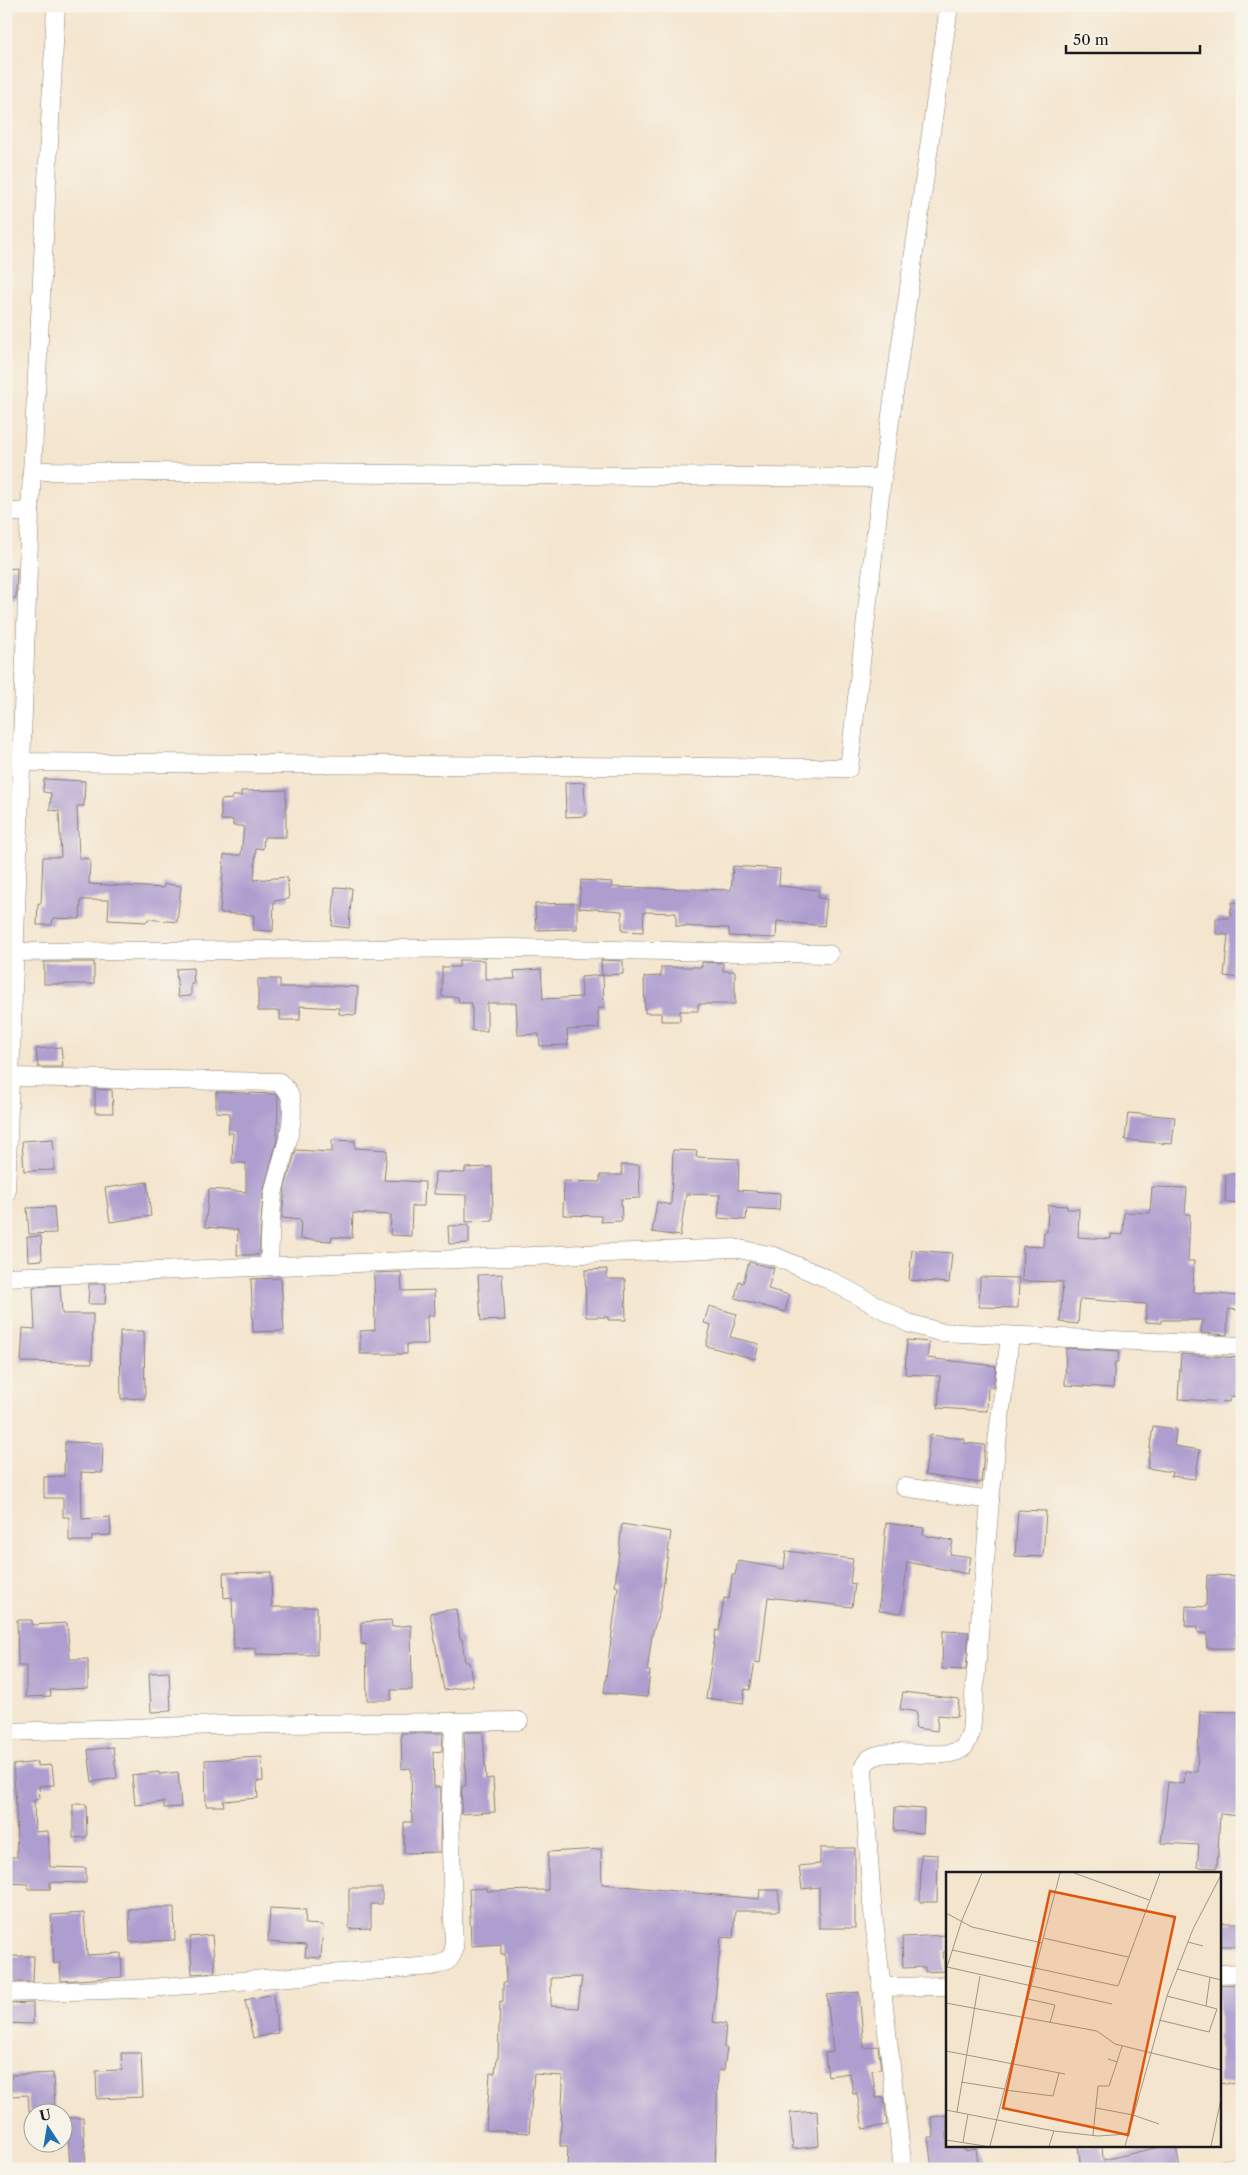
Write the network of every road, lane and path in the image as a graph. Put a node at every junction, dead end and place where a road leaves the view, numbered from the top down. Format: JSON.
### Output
{"nodes":[{"id":1,"x":56,"y":6,"type":"edge"},
{"id":2,"x":949,"y":6,"type":"edge"},
{"id":3,"x":32,"y":471,"type":"junction"},
{"id":4,"x":882,"y":478,"type":"junction"},
{"id":5,"x":6,"y":512,"type":"edge"},
{"id":6,"x":30,"y":512,"type":"junction"},
{"id":7,"x":13,"y":762,"type":"edge"},
{"id":8,"x":10,"y":952,"type":"edge"},
{"id":9,"x":829,"y":954,"type":"dead end"},
{"id":10,"x":10,"y":1077,"type":"junction"},
{"id":11,"x":6,"y":1193,"type":"edge"},
{"id":12,"x":269,"y":1266,"type":"junction"},
{"id":13,"x":6,"y":1277,"type":"edge"},
{"id":14,"x":1010,"y":1336,"type":"junction"},
{"id":15,"x":1242,"y":1346,"type":"edge"},
{"id":16,"x":904,"y":1487,"type":"dead end"},
{"id":17,"x":990,"y":1500,"type":"junction"},
{"id":18,"x":519,"y":1721,"type":"dead end"},
{"id":19,"x":454,"y":1722,"type":"junction"},
{"id":20,"x":6,"y":1732,"type":"edge"},
{"id":21,"x":1220,"y":1974,"type":"edge"},
{"id":22,"x":1242,"y":1974,"type":"edge"},
{"id":23,"x":946,"y":1986,"type":"edge"},
{"id":24,"x":880,"y":1987,"type":"junction"},
{"id":25,"x":6,"y":1993,"type":"edge"},
{"id":26,"x":1242,"y":2167,"type":"edge"},
{"id":27,"x":903,"y":2169,"type":"edge"},
{"id":28,"x":1224,"y":2169,"type":"edge"}],
"edges":[{"from":1,"to":3,"type":"street"},
{"from":2,"to":4,"type":"street"},
{"from":3,"to":4,"type":"street"},
{"from":3,"to":6,"type":"street"},
{"from":4,"to":7,"type":"street"},
{"from":5,"to":6,"type":"street"},
{"from":6,"to":7,"type":"street"},
{"from":7,"to":8,"type":"street"},
{"from":8,"to":9,"type":"street"},
{"from":8,"to":10,"type":"street"},
{"from":10,"to":11,"type":"street"},
{"from":10,"to":12,"type":"street"},
{"from":12,"to":13,"type":"street"},
{"from":12,"to":14,"type":"street"},
{"from":14,"to":15,"type":"street"},
{"from":14,"to":17,"type":"street"},
{"from":16,"to":17,"type":"street"},
{"from":17,"to":24,"type":"street"},
{"from":18,"to":19,"type":"street"},
{"from":19,"to":20,"type":"street"},
{"from":19,"to":25,"type":"street"},
{"from":21,"to":22,"type":"street"},
{"from":23,"to":24,"type":"street"},
{"from":24,"to":27,"type":"street"},
{"from":26,"to":28,"type":"street"}]}
